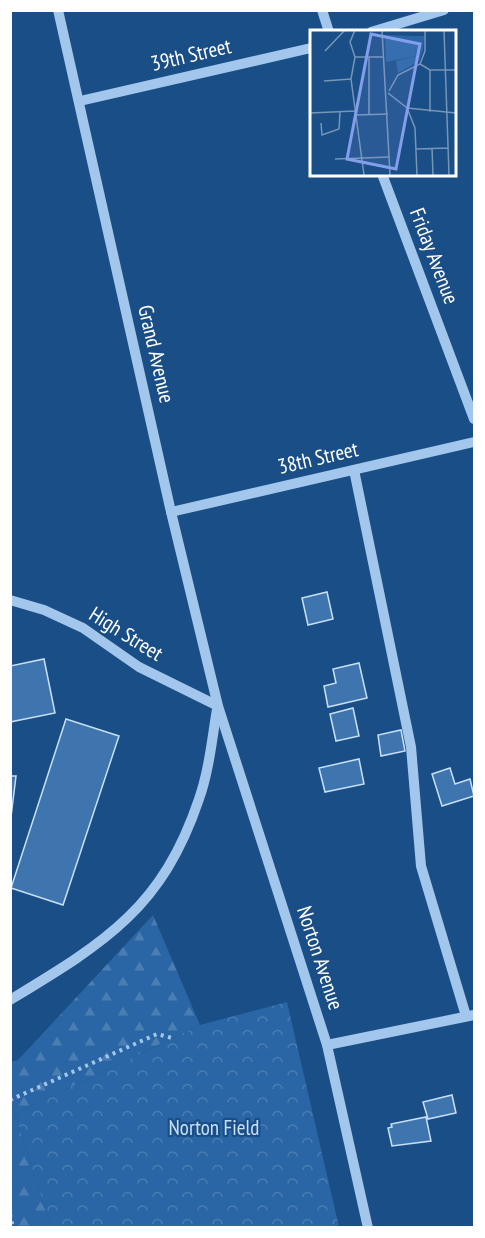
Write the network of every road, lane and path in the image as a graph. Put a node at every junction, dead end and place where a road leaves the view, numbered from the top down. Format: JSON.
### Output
{"nodes":[{"id":1,"x":58,"y":10,"type":"edge"},
{"id":2,"x":322,"y":10,"type":"edge"},
{"id":3,"x":444,"y":10,"type":"edge"},
{"id":4,"x":328,"y":30,"type":"edge"},
{"id":5,"x":378,"y":30,"type":"edge"},
{"id":6,"x":310,"y":48,"type":"edge"},
{"id":7,"x":80,"y":101,"type":"junction"},
{"id":8,"x":383,"y":176,"type":"edge"},
{"id":9,"x":474,"y":419,"type":"edge"},
{"id":10,"x":474,"y":442,"type":"edge"},
{"id":11,"x":354,"y":470,"type":"junction"},
{"id":12,"x":171,"y":512,"type":"junction"},
{"id":13,"x":10,"y":600,"type":"edge"},
{"id":14,"x":218,"y":706,"type":"junction"},
{"id":15,"x":10,"y":1000,"type":"edge"},
{"id":16,"x":470,"y":1016,"type":"edge"},
{"id":17,"x":172,"y":1038,"type":"dead end"},
{"id":18,"x":327,"y":1045,"type":"junction"},
{"id":19,"x":10,"y":1100,"type":"edge"},
{"id":20,"x":10,"y":1214,"type":"edge"},
{"id":21,"x":13,"y":1227,"type":"edge"},
{"id":22,"x":368,"y":1227,"type":"edge"}],
"edges":[{"from":1,"to":7,"type":"street","name":"Grand Avenue"},
{"from":2,"to":4,"type":"street"},
{"from":3,"to":5,"type":"street"},
{"from":6,"to":7,"type":"street","name":"39th Street"},
{"from":7,"to":12,"type":"street","name":"Grand Avenue"},
{"from":8,"to":9,"type":"street","name":"Friday Avenue"},
{"from":10,"to":11,"type":"street","name":"38th Street"},
{"from":11,"to":12,"type":"street","name":"38th Street"},
{"from":11,"to":16,"type":"street"},
{"from":12,"to":14,"type":"street","name":"Grand Avenue"},
{"from":13,"to":14,"type":"street","name":"High Street"},
{"from":14,"to":15,"type":"street"},
{"from":14,"to":18,"type":"street","name":"Norton Avenue"},
{"from":16,"to":18,"type":"street"},
{"from":17,"to":19,"type":"path"},
{"from":18,"to":22,"type":"street","name":"Norton Avenue"},
{"from":20,"to":21,"type":"path"}]}
